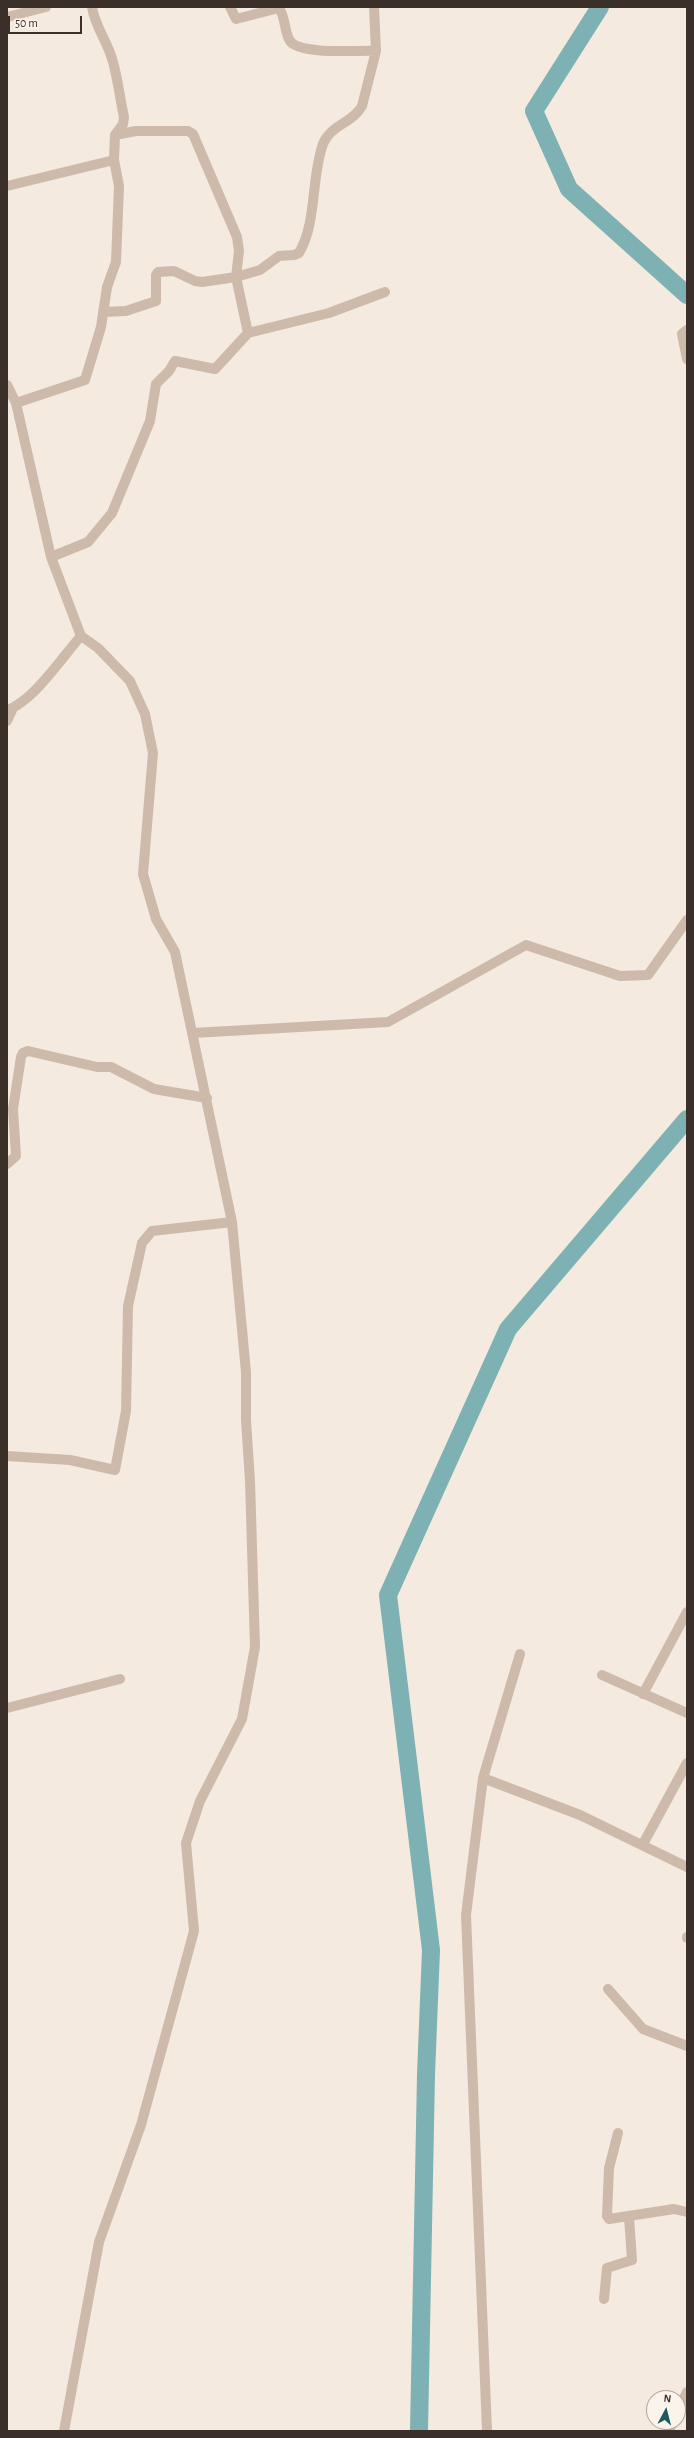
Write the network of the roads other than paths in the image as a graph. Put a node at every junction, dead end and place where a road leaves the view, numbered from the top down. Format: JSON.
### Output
{"nodes":[{"id":1,"x":46,"y":7,"type":"edge"},
{"id":2,"x":92,"y":7,"type":"edge"},
{"id":3,"x":230,"y":7,"type":"edge"},
{"id":4,"x":374,"y":7,"type":"edge"},
{"id":5,"x":7,"y":17,"type":"edge"},
{"id":6,"x":376,"y":51,"type":"junction"},
{"id":7,"x":115,"y":135,"type":"junction"},
{"id":8,"x":114,"y":160,"type":"junction"},
{"id":9,"x":7,"y":186,"type":"edge"},
{"id":10,"x":236,"y":277,"type":"junction"},
{"id":11,"x":385,"y":292,"type":"dead end"},
{"id":12,"x":103,"y":312,"type":"junction"},
{"id":13,"x":687,"y":330,"type":"edge"},
{"id":14,"x":248,"y":333,"type":"junction"},
{"id":15,"x":687,"y":359,"type":"edge"},
{"id":16,"x":7,"y":385,"type":"edge"},
{"id":17,"x":16,"y":403,"type":"junction"},
{"id":18,"x":52,"y":557,"type":"junction"},
{"id":19,"x":81,"y":636,"type":"junction"},
{"id":20,"x":10,"y":709,"type":"edge"},
{"id":21,"x":7,"y":721,"type":"edge"},
{"id":22,"x":687,"y":920,"type":"edge"},
{"id":23,"x":193,"y":1033,"type":"junction"},
{"id":24,"x":207,"y":1098,"type":"junction"},
{"id":25,"x":7,"y":1164,"type":"edge"},
{"id":26,"x":232,"y":1222,"type":"junction"},
{"id":27,"x":7,"y":1456,"type":"edge"},
{"id":28,"x":687,"y":1612,"type":"edge"},
{"id":29,"x":520,"y":1654,"type":"dead end"},
{"id":30,"x":602,"y":1675,"type":"dead end"},
{"id":31,"x":120,"y":1679,"type":"dead end"},
{"id":32,"x":643,"y":1694,"type":"junction"},
{"id":33,"x":7,"y":1708,"type":"edge"},
{"id":34,"x":687,"y":1713,"type":"edge"},
{"id":35,"x":687,"y":1763,"type":"edge"},
{"id":36,"x":483,"y":1778,"type":"junction"},
{"id":37,"x":643,"y":1844,"type":"junction"},
{"id":38,"x":687,"y":1867,"type":"edge"},
{"id":39,"x":608,"y":1990,"type":"dead end"},
{"id":40,"x":687,"y":2046,"type":"edge"},
{"id":41,"x":618,"y":2133,"type":"dead end"},
{"id":42,"x":687,"y":2212,"type":"edge"},
{"id":43,"x":629,"y":2217,"type":"junction"},
{"id":44,"x":604,"y":2299,"type":"dead end"},
{"id":45,"x":64,"y":2431,"type":"edge"},
{"id":46,"x":487,"y":2431,"type":"edge"}],
"edges":[{"from":1,"to":5,"type":"street"},
{"from":2,"to":7,"type":"street"},
{"from":3,"to":6,"type":"street"},
{"from":4,"to":6,"type":"street"},
{"from":6,"to":10,"type":"street"},
{"from":7,"to":8,"type":"street"},
{"from":7,"to":10,"type":"street"},
{"from":8,"to":9,"type":"street"},
{"from":8,"to":12,"type":"street"},
{"from":10,"to":12,"type":"street"},
{"from":10,"to":14,"type":"street"},
{"from":11,"to":14,"type":"street"},
{"from":12,"to":17,"type":"street"},
{"from":13,"to":15,"type":"street"},
{"from":14,"to":18,"type":"street"},
{"from":16,"to":17,"type":"street"},
{"from":17,"to":18,"type":"street"},
{"from":18,"to":19,"type":"street"},
{"from":19,"to":20,"type":"street"},
{"from":19,"to":23,"type":"street"},
{"from":20,"to":21,"type":"street"},
{"from":22,"to":23,"type":"street"},
{"from":23,"to":24,"type":"street"},
{"from":24,"to":25,"type":"street"},
{"from":24,"to":26,"type":"street"},
{"from":26,"to":27,"type":"street"},
{"from":26,"to":45,"type":"street"},
{"from":28,"to":32,"type":"street"},
{"from":29,"to":36,"type":"street"},
{"from":30,"to":32,"type":"street"},
{"from":31,"to":33,"type":"street"},
{"from":32,"to":34,"type":"street"},
{"from":35,"to":37,"type":"street"},
{"from":36,"to":37,"type":"street"},
{"from":36,"to":46,"type":"street"},
{"from":37,"to":38,"type":"street"},
{"from":39,"to":40,"type":"street"},
{"from":41,"to":43,"type":"street"},
{"from":42,"to":43,"type":"street"},
{"from":43,"to":44,"type":"street"}]}
